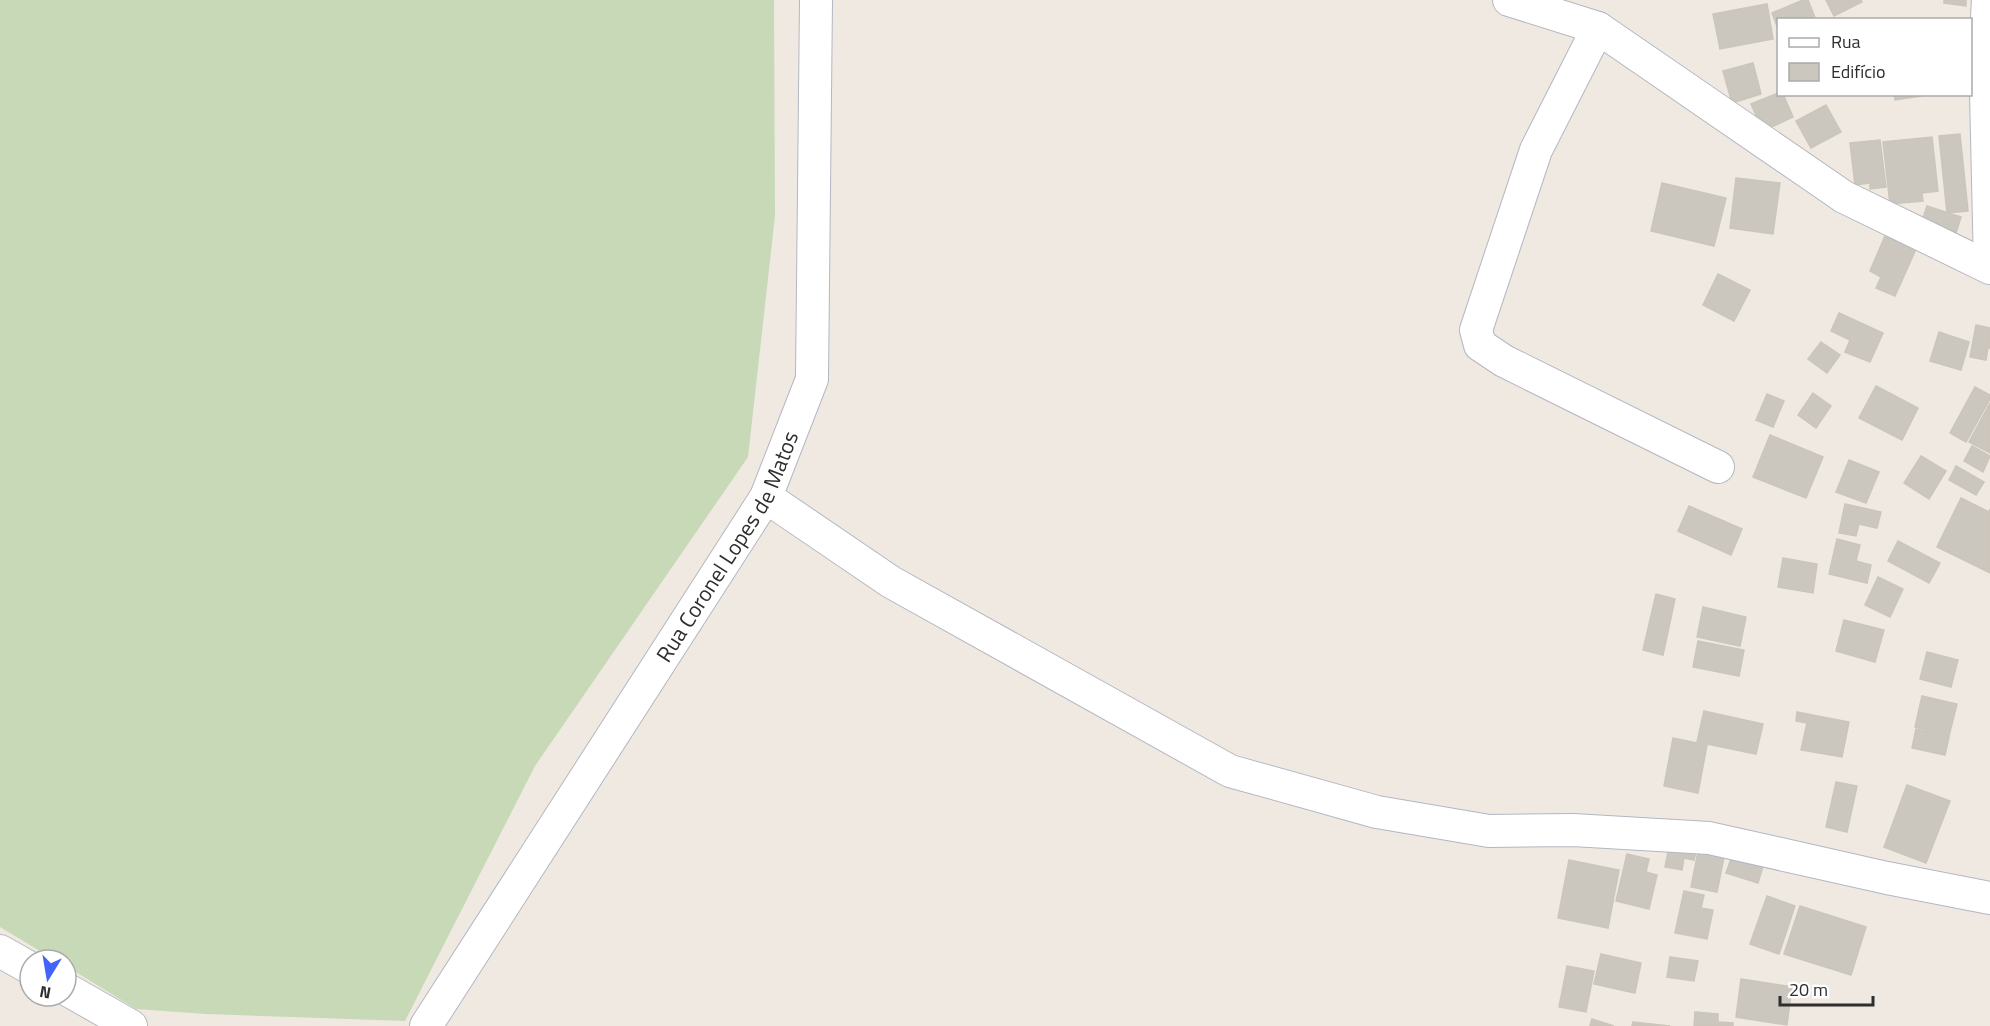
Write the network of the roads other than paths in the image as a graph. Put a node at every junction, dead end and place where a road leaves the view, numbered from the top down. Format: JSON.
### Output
{"nodes":[{"id":1,"x":816,"y":0,"type":"edge"},
{"id":2,"x":1509,"y":0,"type":"edge"},
{"id":3,"x":1988,"y":0,"type":"edge"},
{"id":4,"x":1598,"y":28,"type":"junction"},
{"id":5,"x":1990,"y":267,"type":"edge"},
{"id":6,"x":1718,"y":467,"type":"dead end"},
{"id":7,"x":766,"y":497,"type":"junction"},
{"id":8,"x":1990,"y":898,"type":"edge"},
{"id":9,"x":0,"y":951,"type":"edge"},
{"id":10,"x":18,"y":961,"type":"edge"},
{"id":11,"x":78,"y":995,"type":"edge"},
{"id":12,"x":131,"y":1026,"type":"edge"},
{"id":13,"x":426,"y":1026,"type":"edge"}],
"edges":[{"from":1,"to":7,"type":"street","name":"Rua Coronel Lopes de Matos"},
{"from":2,"to":4,"type":"street"},
{"from":3,"to":5,"type":"street"},
{"from":4,"to":5,"type":"street"},
{"from":4,"to":6,"type":"street"},
{"from":7,"to":8,"type":"street"},
{"from":7,"to":13,"type":"street","name":"Rua Coronel Lopes de Matos"},
{"from":9,"to":10,"type":"street"},
{"from":11,"to":12,"type":"street"}]}
